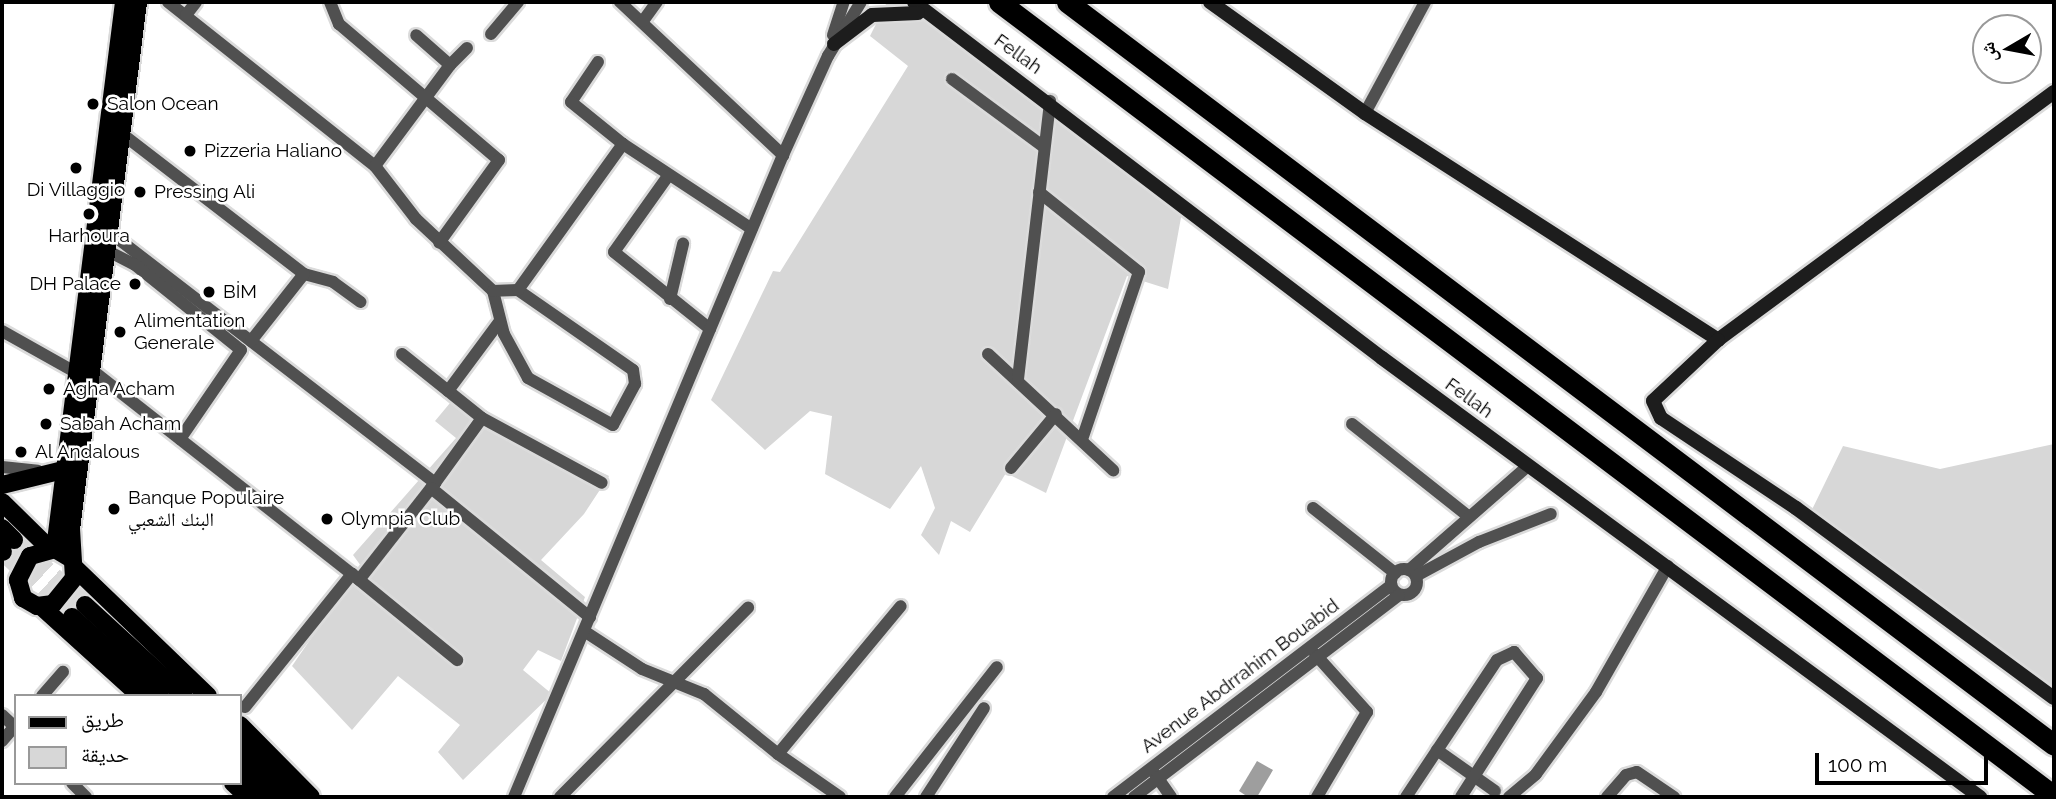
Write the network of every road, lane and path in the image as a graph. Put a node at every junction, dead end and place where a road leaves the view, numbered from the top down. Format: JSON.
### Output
{"nodes":[{"id":1,"x":124,"y":2,"type":"edge"},
{"id":2,"x":138,"y":2,"type":"edge"},
{"id":3,"x":168,"y":2,"type":"edge"},
{"id":4,"x":196,"y":2,"type":"edge"},
{"id":5,"x":330,"y":2,"type":"edge"},
{"id":6,"x":518,"y":2,"type":"edge"},
{"id":7,"x":620,"y":2,"type":"edge"},
{"id":8,"x":657,"y":2,"type":"edge"},
{"id":9,"x":844,"y":2,"type":"edge"},
{"id":10,"x":861,"y":2,"type":"edge"},
{"id":11,"x":893,"y":2,"type":"edge"},
{"id":12,"x":999,"y":2,"type":"edge"},
{"id":13,"x":1067,"y":2,"type":"edge"},
{"id":14,"x":1210,"y":2,"type":"edge"},
{"id":15,"x":1425,"y":2,"type":"edge"},
{"id":16,"x":916,"y":7,"type":"edge"},
{"id":17,"x":186,"y":15,"type":"junction"},
{"id":18,"x":643,"y":21,"type":"junction"},
{"id":19,"x":491,"y":34,"type":"dead end"},
{"id":20,"x":415,"y":35,"type":"dead end"},
{"id":21,"x":467,"y":48,"type":"dead end"},
{"id":22,"x":831,"y":50,"type":"junction"},
{"id":23,"x":598,"y":62,"type":"dead end"},
{"id":24,"x":450,"y":65,"type":"junction"},
{"id":25,"x":952,"y":79,"type":"dead end"},
{"id":26,"x":2054,"y":92,"type":"edge"},
{"id":27,"x":425,"y":99,"type":"junction"},
{"id":28,"x":1050,"y":101,"type":"junction"},
{"id":29,"x":1365,"y":113,"type":"junction"},
{"id":30,"x":121,"y":133,"type":"junction"},
{"id":31,"x":624,"y":144,"type":"junction"},
{"id":32,"x":1044,"y":147,"type":"junction"},
{"id":33,"x":783,"y":155,"type":"junction"},
{"id":34,"x":375,"y":166,"type":"junction"},
{"id":35,"x":668,"y":176,"type":"junction"},
{"id":36,"x":1039,"y":192,"type":"junction"},
{"id":37,"x":102,"y":227,"type":"junction"},
{"id":38,"x":752,"y":229,"type":"junction"},
{"id":39,"x":439,"y":243,"type":"junction"},
{"id":40,"x":682,"y":244,"type":"dead end"},
{"id":41,"x":99,"y":247,"type":"junction"},
{"id":42,"x":304,"y":274,"type":"junction"},
{"id":43,"x":518,"y":290,"type":"junction"},
{"id":44,"x":493,"y":291,"type":"junction"},
{"id":45,"x":670,"y":299,"type":"junction"},
{"id":46,"x":361,"y":302,"type":"dead end"},
{"id":47,"x":500,"y":321,"type":"junction"},
{"id":48,"x":710,"y":329,"type":"junction"},
{"id":49,"x":2,"y":331,"type":"edge"},
{"id":50,"x":1718,"y":340,"type":"junction"},
{"id":51,"x":251,"y":341,"type":"junction"},
{"id":52,"x":402,"y":354,"type":"dead end"},
{"id":53,"x":988,"y":354,"type":"dead end"},
{"id":54,"x":81,"y":368,"type":"junction"},
{"id":55,"x":1018,"y":379,"type":"junction"},
{"id":56,"x":448,"y":391,"type":"junction"},
{"id":57,"x":1056,"y":414,"type":"junction"},
{"id":58,"x":482,"y":418,"type":"junction"},
{"id":59,"x":1352,"y":425,"type":"dead end"},
{"id":60,"x":180,"y":439,"type":"junction"},
{"id":61,"x":1082,"y":439,"type":"junction"},
{"id":62,"x":63,"y":465,"type":"junction"},
{"id":63,"x":1528,"y":466,"type":"junction"},
{"id":64,"x":2,"y":467,"type":"edge"},
{"id":65,"x":1011,"y":468,"type":"dead end"},
{"id":66,"x":1113,"y":470,"type":"dead end"},
{"id":67,"x":602,"y":483,"type":"dead end"},
{"id":68,"x":2,"y":485,"type":"edge"},
{"id":69,"x":433,"y":485,"type":"junction"},
{"id":70,"x":2,"y":502,"type":"edge"},
{"id":71,"x":1313,"y":508,"type":"dead end"},
{"id":72,"x":1551,"y":514,"type":"dead end"},
{"id":73,"x":1468,"y":516,"type":"junction"},
{"id":74,"x":62,"y":556,"type":"junction"},
{"id":75,"x":1668,"y":566,"type":"junction"},
{"id":76,"x":2,"y":570,"type":"edge"},
{"id":77,"x":1413,"y":573,"type":"junction"},
{"id":78,"x":356,"y":577,"type":"junction"},
{"id":79,"x":1395,"y":584,"type":"junction"},
{"id":80,"x":18,"y":586,"type":"junction"},
{"id":81,"x":901,"y":606,"type":"dead end"},
{"id":82,"x":42,"y":607,"type":"junction"},
{"id":83,"x":748,"y":608,"type":"dead end"},
{"id":84,"x":590,"y":617,"type":"junction"},
{"id":85,"x":584,"y":631,"type":"junction"},
{"id":86,"x":1309,"y":649,"type":"junction"},
{"id":87,"x":1319,"y":659,"type":"junction"},
{"id":88,"x":457,"y":660,"type":"dead end"},
{"id":89,"x":997,"y":667,"type":"dead end"},
{"id":90,"x":63,"y":673,"type":"dead end"},
{"id":91,"x":672,"y":682,"type":"junction"},
{"id":92,"x":44,"y":694,"type":"edge"},
{"id":93,"x":138,"y":694,"type":"edge"},
{"id":94,"x":158,"y":694,"type":"edge"},
{"id":95,"x":182,"y":694,"type":"edge"},
{"id":96,"x":206,"y":694,"type":"edge"},
{"id":97,"x":2054,"y":698,"type":"edge"},
{"id":98,"x":245,"y":707,"type":"dead end"},
{"id":99,"x":984,"y":708,"type":"dead end"},
{"id":100,"x":1212,"y":718,"type":"junction"},
{"id":101,"x":242,"y":727,"type":"edge"},
{"id":102,"x":14,"y":728,"type":"edge"},
{"id":103,"x":1222,"y":730,"type":"junction"},
{"id":104,"x":2,"y":741,"type":"edge"},
{"id":105,"x":2054,"y":745,"type":"edge"},
{"id":106,"x":242,"y":750,"type":"edge"},
{"id":107,"x":1437,"y":750,"type":"junction"},
{"id":108,"x":778,"y":754,"type":"junction"},
{"id":109,"x":242,"y":769,"type":"edge"},
{"id":110,"x":1154,"y":774,"type":"junction"},
{"id":111,"x":1474,"y":776,"type":"junction"},
{"id":112,"x":235,"y":785,"type":"edge"},
{"id":113,"x":1495,"y":791,"type":"dead end"},
{"id":114,"x":2054,"y":796,"type":"edge"},
{"id":115,"x":248,"y":797,"type":"edge"},
{"id":116,"x":272,"y":797,"type":"edge"},
{"id":117,"x":293,"y":797,"type":"edge"},
{"id":118,"x":311,"y":797,"type":"edge"},
{"id":119,"x":514,"y":797,"type":"edge"},
{"id":120,"x":560,"y":797,"type":"edge"},
{"id":121,"x":840,"y":797,"type":"edge"},
{"id":122,"x":895,"y":797,"type":"edge"},
{"id":123,"x":926,"y":797,"type":"edge"},
{"id":124,"x":1112,"y":797,"type":"edge"},
{"id":125,"x":1134,"y":797,"type":"edge"},
{"id":126,"x":1171,"y":797,"type":"edge"},
{"id":127,"x":1317,"y":797,"type":"edge"},
{"id":128,"x":1406,"y":797,"type":"edge"},
{"id":129,"x":1461,"y":797,"type":"edge"},
{"id":130,"x":1509,"y":797,"type":"edge"},
{"id":131,"x":1607,"y":797,"type":"edge"},
{"id":132,"x":1674,"y":797,"type":"edge"},
{"id":133,"x":1980,"y":797,"type":"edge"}],
"edges":[{"from":1,"to":37,"type":"main road"},
{"from":2,"to":30,"type":"main road"},
{"from":3,"to":17,"type":"street"},
{"from":4,"to":17,"type":"street"},
{"from":5,"to":27,"type":"street"},
{"from":6,"to":19,"type":"street"},
{"from":7,"to":18,"type":"street"},
{"from":8,"to":18,"type":"street"},
{"from":9,"to":22,"type":"street"},
{"from":10,"to":22,"type":"street"},
{"from":11,"to":16,"type":"street","name":"Fellah"},
{"from":12,"to":114,"type":"highway"},
{"from":13,"to":105,"type":"highway"},
{"from":14,"to":29,"type":"street"},
{"from":15,"to":29,"type":"street"},
{"from":16,"to":22,"type":"street"},
{"from":16,"to":28,"type":"street","name":"Fellah"},
{"from":17,"to":34,"type":"street"},
{"from":18,"to":33,"type":"street"},
{"from":20,"to":24,"type":"street"},
{"from":21,"to":24,"type":"street"},
{"from":22,"to":33,"type":"street"},
{"from":23,"to":31,"type":"street"},
{"from":24,"to":27,"type":"street"},
{"from":25,"to":32,"type":"street"},
{"from":26,"to":50,"type":"street"},
{"from":27,"to":34,"type":"street"},
{"from":27,"to":39,"type":"street"},
{"from":28,"to":32,"type":"street"},
{"from":28,"to":63,"type":"street","name":"Fellah"},
{"from":29,"to":50,"type":"street"},
{"from":30,"to":37,"type":"main road"},
{"from":30,"to":42,"type":"street"},
{"from":31,"to":35,"type":"street"},
{"from":31,"to":43,"type":"street"},
{"from":32,"to":36,"type":"street"},
{"from":33,"to":38,"type":"street"},
{"from":34,"to":39,"type":"street"},
{"from":35,"to":38,"type":"street"},
{"from":35,"to":45,"type":"street"},
{"from":36,"to":55,"type":"street"},
{"from":36,"to":61,"type":"street"},
{"from":37,"to":41,"type":"main road"},
{"from":37,"to":51,"type":"street"},
{"from":38,"to":48,"type":"street"},
{"from":39,"to":44,"type":"street"},
{"from":40,"to":45,"type":"street"},
{"from":41,"to":54,"type":"main road"},
{"from":41,"to":60,"type":"street"},
{"from":42,"to":46,"type":"street"},
{"from":42,"to":51,"type":"street"},
{"from":43,"to":44,"type":"street"},
{"from":43,"to":47,"type":"street"},
{"from":44,"to":47,"type":"street"},
{"from":45,"to":48,"type":"street"},
{"from":47,"to":56,"type":"street"},
{"from":48,"to":84,"type":"street"},
{"from":49,"to":54,"type":"street"},
{"from":50,"to":97,"type":"street"},
{"from":51,"to":69,"type":"street"},
{"from":52,"to":56,"type":"street"},
{"from":53,"to":55,"type":"street"},
{"from":54,"to":60,"type":"street"},
{"from":54,"to":62,"type":"main road"},
{"from":54,"to":74,"type":"main road"},
{"from":55,"to":57,"type":"street"},
{"from":56,"to":58,"type":"street"},
{"from":57,"to":61,"type":"street"},
{"from":57,"to":65,"type":"street"},
{"from":58,"to":67,"type":"street"},
{"from":58,"to":69,"type":"street"},
{"from":59,"to":73,"type":"street"},
{"from":60,"to":78,"type":"street"},
{"from":61,"to":66,"type":"street"},
{"from":62,"to":64,"type":"street"},
{"from":62,"to":68,"type":"main road"},
{"from":62,"to":74,"type":"main road"},
{"from":63,"to":73,"type":"street"},
{"from":63,"to":75,"type":"street","name":"Fellah"},
{"from":69,"to":78,"type":"street"},
{"from":69,"to":84,"type":"street"},
{"from":70,"to":74,"type":"main road"},
{"from":71,"to":79,"type":"street"},
{"from":72,"to":77,"type":"street"},
{"from":73,"to":77,"type":"street"},
{"from":74,"to":80,"type":"main road"},
{"from":74,"to":82,"type":"main road"},
{"from":74,"to":96,"type":"main road"},
{"from":75,"to":130,"type":"street"},
{"from":75,"to":133,"type":"street","name":"Fellah"},
{"from":76,"to":80,"type":"main road"},
{"from":77,"to":79,"type":"street"},
{"from":77,"to":79,"type":"street"},
{"from":78,"to":88,"type":"street"},
{"from":78,"to":98,"type":"street"},
{"from":79,"to":86,"type":"street","name":"Avenue Abdrrahim Bouabid"},
{"from":79,"to":87,"type":"street","name":"Avenue Abdrrahim Bouabid"},
{"from":80,"to":82,"type":"main road"},
{"from":81,"to":108,"type":"street"},
{"from":82,"to":93,"type":"main road"},
{"from":83,"to":91,"type":"street"},
{"from":84,"to":85,"type":"street"},
{"from":85,"to":91,"type":"street"},
{"from":85,"to":119,"type":"street"},
{"from":86,"to":87,"type":"street"},
{"from":86,"to":100,"type":"street","name":"Avenue Abdrrahim Bouabid"},
{"from":87,"to":103,"type":"street","name":"Avenue Abdrrahim Bouabid"},
{"from":87,"to":127,"type":"street"},
{"from":89,"to":122,"type":"street"},
{"from":90,"to":92,"type":"street"},
{"from":91,"to":108,"type":"street"},
{"from":91,"to":120,"type":"street"},
{"from":94,"to":95,"type":"main road"},
{"from":99,"to":123,"type":"street"},
{"from":100,"to":103,"type":"street"},
{"from":100,"to":110,"type":"street","name":"Avenue Abdrrahim Bouabid"},
{"from":101,"to":118,"type":"main road"},
{"from":102,"to":104,"type":"street"},
{"from":103,"to":110,"type":"street","name":"Avenue Abdrrahim Bouabid"},
{"from":106,"to":117,"type":"main road"},
{"from":107,"to":111,"type":"street"},
{"from":107,"to":111,"type":"street"},
{"from":107,"to":128,"type":"street"},
{"from":108,"to":121,"type":"street"},
{"from":109,"to":116,"type":"main road"},
{"from":110,"to":124,"type":"street","name":"Avenue Abdrrahim Bouabid"},
{"from":110,"to":125,"type":"street","name":"Avenue Abdrrahim Bouabid"},
{"from":110,"to":126,"type":"street"},
{"from":111,"to":113,"type":"street"},
{"from":111,"to":129,"type":"street"},
{"from":112,"to":115,"type":"main road"},
{"from":131,"to":132,"type":"street"}]}
